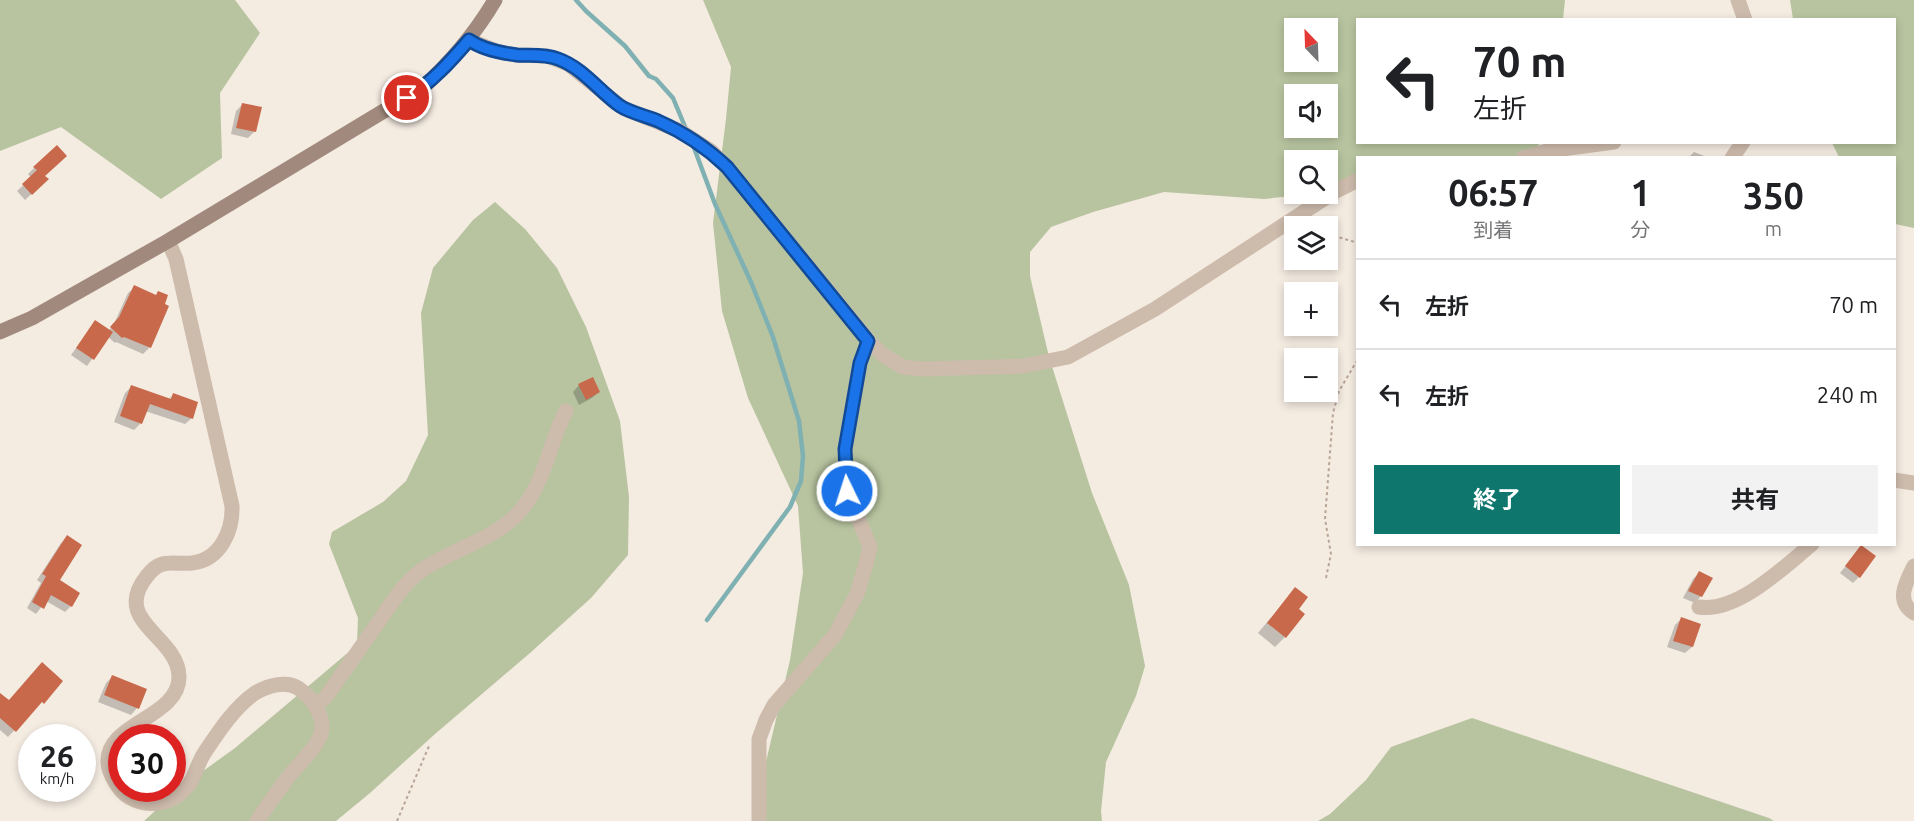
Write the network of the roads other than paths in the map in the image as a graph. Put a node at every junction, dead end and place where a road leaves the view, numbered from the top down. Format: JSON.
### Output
{"nodes":[{"id":1,"x":495,"y":0,"type":"edge"},
{"id":2,"x":1738,"y":0,"type":"edge"},
{"id":3,"x":1744,"y":18,"type":"edge"},
{"id":4,"x":469,"y":40,"type":"junction"},
{"id":5,"x":1599,"y":144,"type":"edge"},
{"id":6,"x":1530,"y":156,"type":"edge"},
{"id":7,"x":1356,"y":181,"type":"edge"},
{"id":8,"x":168,"y":241,"type":"junction"},
{"id":9,"x":0,"y":332,"type":"edge"},
{"id":10,"x":868,"y":341,"type":"junction"},
{"id":11,"x":566,"y":411,"type":"dead end"},
{"id":12,"x":1896,"y":480,"type":"edge"},
{"id":13,"x":1914,"y":483,"type":"edge"},
{"id":14,"x":1810,"y":546,"type":"edge"},
{"id":15,"x":1914,"y":566,"type":"edge"},
{"id":16,"x":1699,"y":607,"type":"dead end"},
{"id":17,"x":1914,"y":613,"type":"edge"},
{"id":18,"x":315,"y":706,"type":"junction"},
{"id":19,"x":257,"y":821,"type":"edge"},
{"id":20,"x":759,"y":821,"type":"edge"}],
"edges":[{"from":1,"to":4,"type":"street"},
{"from":2,"to":3,"type":"street"},
{"from":4,"to":8,"type":"street"},
{"from":4,"to":10,"type":"street"},
{"from":5,"to":6,"type":"street"},
{"from":7,"to":10,"type":"street"},
{"from":8,"to":9,"type":"street"},
{"from":8,"to":18,"type":"street"},
{"from":10,"to":20,"type":"street"},
{"from":11,"to":18,"type":"street"},
{"from":12,"to":13,"type":"street"},
{"from":14,"to":16,"type":"street"},
{"from":15,"to":17,"type":"street"},
{"from":18,"to":19,"type":"street"}]}
